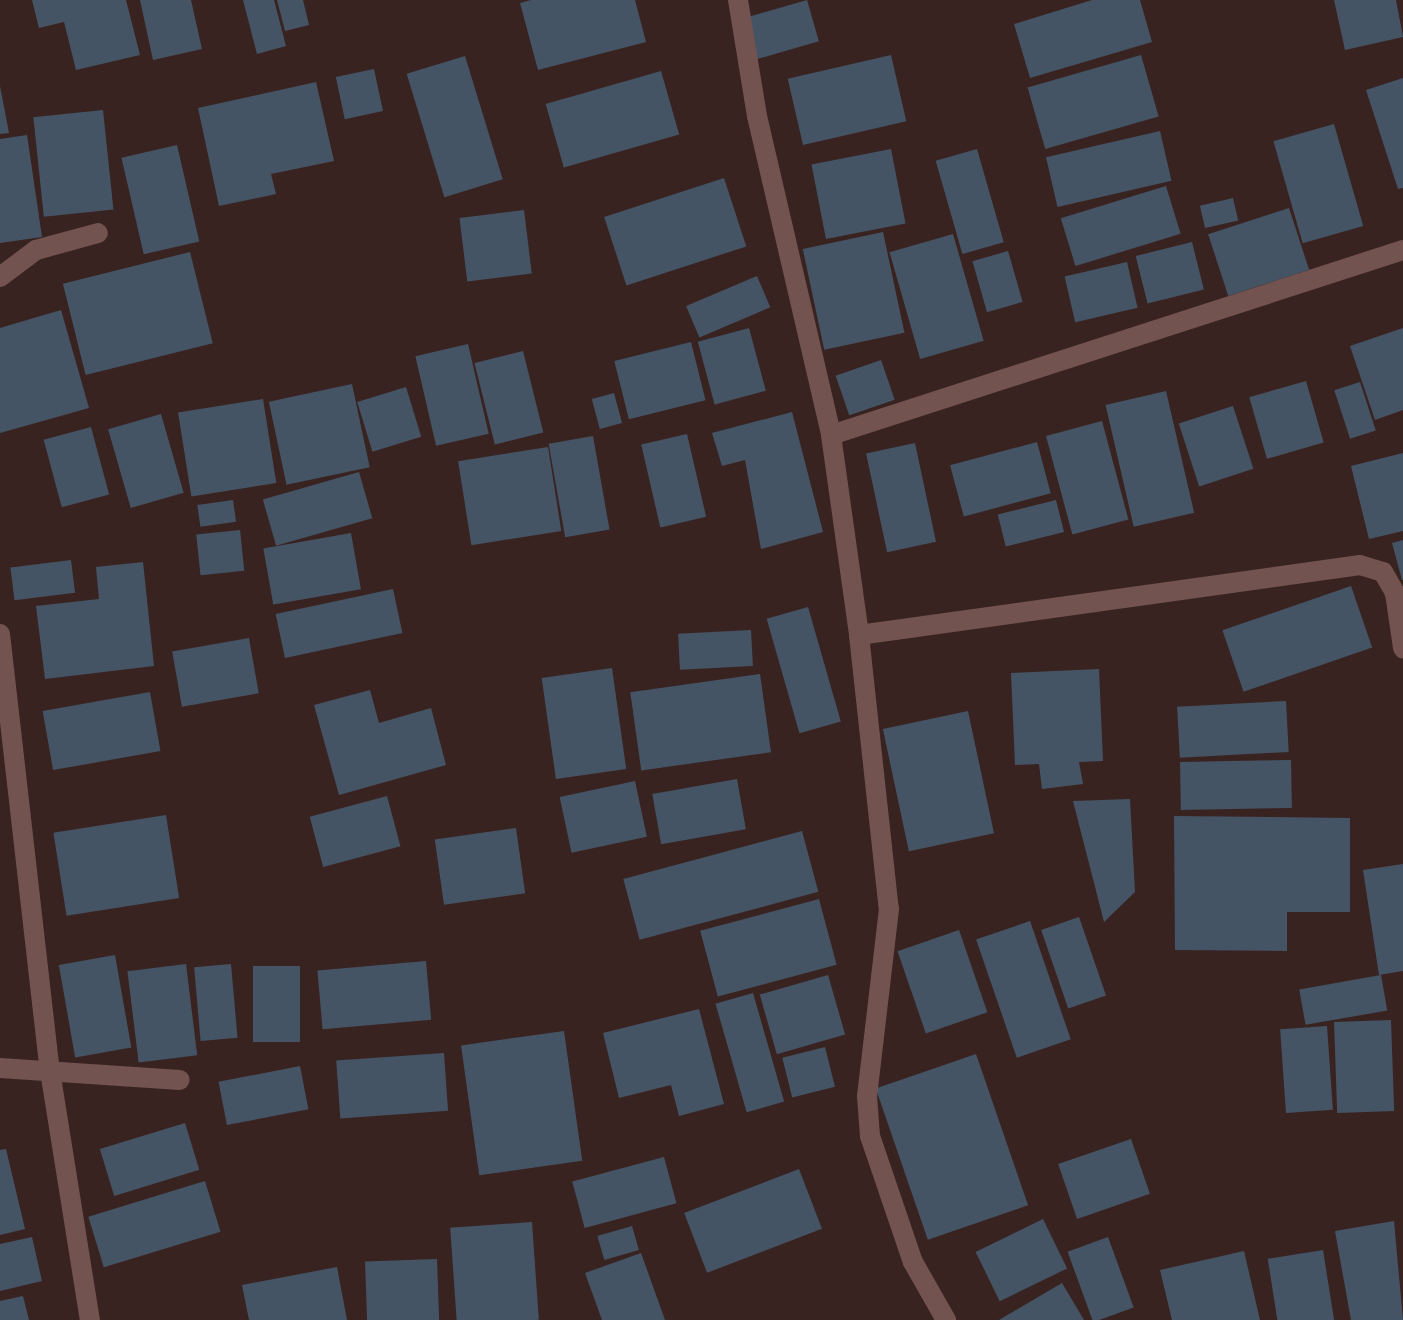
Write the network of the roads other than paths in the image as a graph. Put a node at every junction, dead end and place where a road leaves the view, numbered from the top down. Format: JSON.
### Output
{"nodes":[{"id":1,"x":738,"y":0,"type":"edge"},
{"id":2,"x":98,"y":233,"type":"dead end"},
{"id":3,"x":1403,"y":250,"type":"edge"},
{"id":4,"x":0,"y":277,"type":"edge"},
{"id":5,"x":831,"y":435,"type":"junction"},
{"id":6,"x":0,"y":634,"type":"edge"},
{"id":7,"x":859,"y":635,"type":"junction"},
{"id":8,"x":1403,"y":648,"type":"edge"},
{"id":9,"x":0,"y":1068,"type":"edge"},
{"id":10,"x":50,"y":1071,"type":"junction"},
{"id":11,"x":180,"y":1080,"type":"dead end"},
{"id":12,"x":90,"y":1320,"type":"edge"},
{"id":13,"x":946,"y":1320,"type":"edge"}],
"edges":[{"from":1,"to":5,"type":"street"},
{"from":2,"to":4,"type":"street"},
{"from":3,"to":5,"type":"street"},
{"from":5,"to":7,"type":"street"},
{"from":6,"to":10,"type":"street"},
{"from":7,"to":8,"type":"street"},
{"from":7,"to":13,"type":"street"},
{"from":9,"to":10,"type":"street"},
{"from":10,"to":11,"type":"street"},
{"from":10,"to":12,"type":"street"}]}
